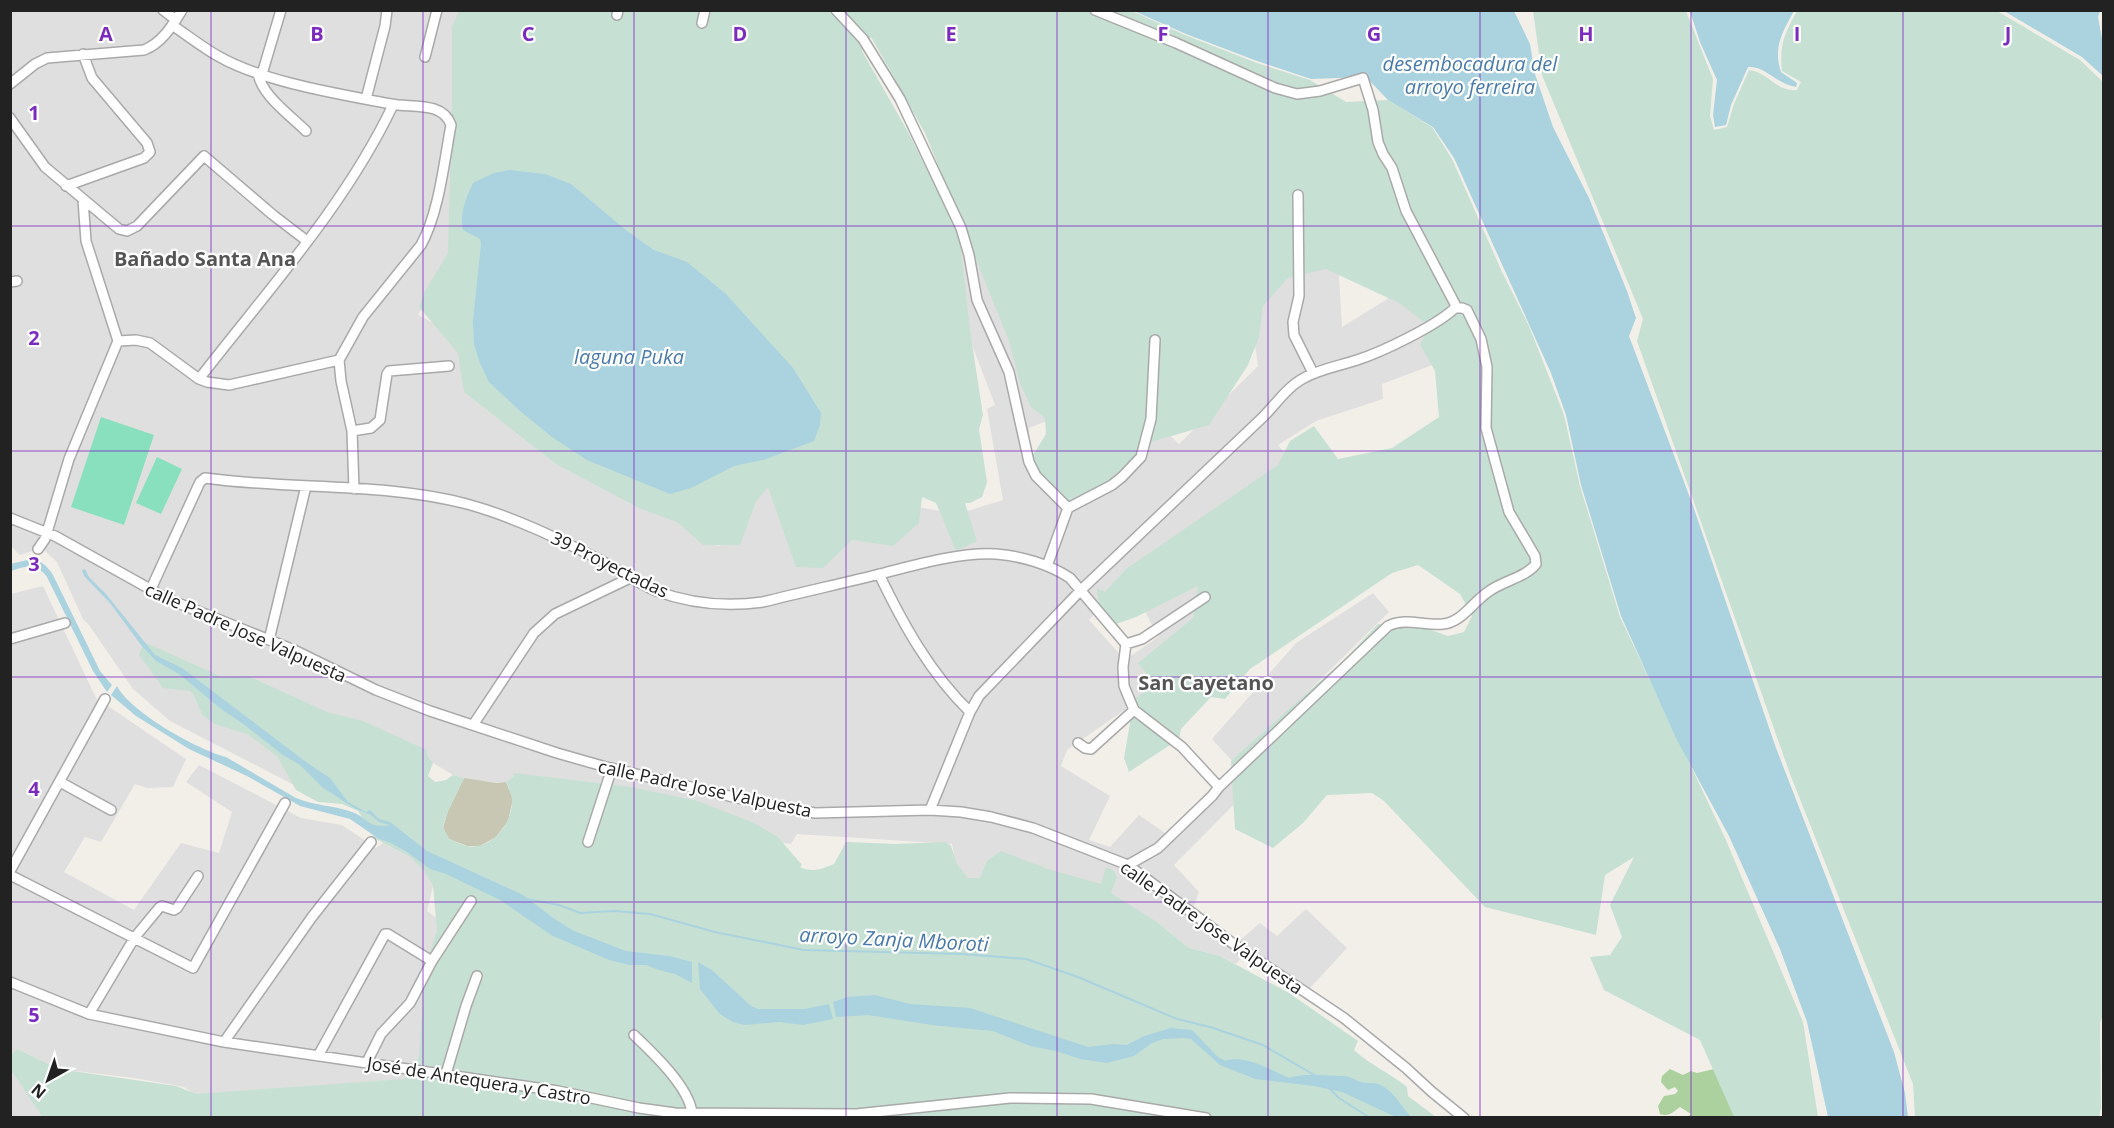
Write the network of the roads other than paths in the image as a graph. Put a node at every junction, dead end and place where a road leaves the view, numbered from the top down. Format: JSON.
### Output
{"nodes":[{"id":1,"x":163,"y":10,"type":"edge"},
{"id":2,"x":182,"y":10,"type":"edge"},
{"id":3,"x":281,"y":10,"type":"edge"},
{"id":4,"x":387,"y":10,"type":"edge"},
{"id":5,"x":437,"y":10,"type":"edge"},
{"id":6,"x":705,"y":10,"type":"edge"},
{"id":7,"x":836,"y":10,"type":"edge"},
{"id":8,"x":1095,"y":10,"type":"edge"},
{"id":9,"x":174,"y":22,"type":"junction"},
{"id":10,"x":702,"y":23,"type":"dead end"},
{"id":11,"x":83,"y":54,"type":"junction"},
{"id":12,"x":425,"y":57,"type":"dead end"},
{"id":13,"x":260,"y":74,"type":"junction"},
{"id":14,"x":10,"y":84,"type":"edge"},
{"id":15,"x":366,"y":99,"type":"junction"},
{"id":16,"x":393,"y":105,"type":"junction"},
{"id":17,"x":10,"y":118,"type":"edge"},
{"id":18,"x":306,"y":131,"type":"dead end"},
{"id":19,"x":66,"y":186,"type":"junction"},
{"id":20,"x":1298,"y":195,"type":"dead end"},
{"id":21,"x":82,"y":200,"type":"junction"},
{"id":22,"x":307,"y":241,"type":"junction"},
{"id":23,"x":1455,"y":308,"type":"junction"},
{"id":24,"x":1155,"y":340,"type":"dead end"},
{"id":25,"x":118,"y":341,"type":"junction"},
{"id":26,"x":339,"y":360,"type":"junction"},
{"id":27,"x":449,"y":366,"type":"dead end"},
{"id":28,"x":1313,"y":373,"type":"junction"},
{"id":29,"x":199,"y":379,"type":"junction"},
{"id":30,"x":352,"y":431,"type":"junction"},
{"id":31,"x":306,"y":486,"type":"junction"},
{"id":32,"x":354,"y":489,"type":"junction"},
{"id":33,"x":1068,"y":508,"type":"junction"},
{"id":34,"x":10,"y":518,"type":"edge"},
{"id":35,"x":46,"y":533,"type":"junction"},
{"id":36,"x":38,"y":549,"type":"dead end"},
{"id":37,"x":1047,"y":566,"type":"junction"},
{"id":38,"x":879,"y":574,"type":"junction"},
{"id":39,"x":632,"y":577,"type":"junction"},
{"id":40,"x":1081,"y":590,"type":"junction"},
{"id":41,"x":150,"y":591,"type":"junction"},
{"id":42,"x":1205,"y":597,"type":"dead end"},
{"id":43,"x":66,"y":623,"type":"dead end"},
{"id":44,"x":10,"y":639,"type":"edge"},
{"id":45,"x":269,"y":640,"type":"junction"},
{"id":46,"x":1126,"y":644,"type":"junction"},
{"id":47,"x":105,"y":699,"type":"dead end"},
{"id":48,"x":1134,"y":710,"type":"junction"},
{"id":49,"x":970,"y":712,"type":"junction"},
{"id":50,"x":473,"y":725,"type":"junction"},
{"id":51,"x":1078,"y":743,"type":"dead end"},
{"id":52,"x":612,"y":768,"type":"junction"},
{"id":53,"x":60,"y":782,"type":"junction"},
{"id":54,"x":1219,"y":787,"type":"junction"},
{"id":55,"x":285,"y":803,"type":"dead end"},
{"id":56,"x":111,"y":810,"type":"dead end"},
{"id":57,"x":930,"y":810,"type":"junction"},
{"id":58,"x":371,"y":842,"type":"dead end"},
{"id":59,"x":588,"y":842,"type":"dead end"},
{"id":60,"x":1128,"y":865,"type":"junction"},
{"id":61,"x":10,"y":871,"type":"edge"},
{"id":62,"x":10,"y":875,"type":"edge"},
{"id":63,"x":198,"y":876,"type":"dead end"},
{"id":64,"x":471,"y":901,"type":"dead end"},
{"id":65,"x":135,"y":937,"type":"junction"},
{"id":66,"x":432,"y":961,"type":"junction"},
{"id":67,"x":477,"y":976,"type":"dead end"},
{"id":68,"x":10,"y":982,"type":"edge"},
{"id":69,"x":89,"y":1014,"type":"junction"},
{"id":70,"x":634,"y":1035,"type":"dead end"},
{"id":71,"x":224,"y":1042,"type":"junction"},
{"id":72,"x":318,"y":1056,"type":"junction"},
{"id":73,"x":367,"y":1062,"type":"junction"},
{"id":74,"x":446,"y":1074,"type":"junction"},
{"id":75,"x":692,"y":1113,"type":"junction"},
{"id":76,"x":1168,"y":1114,"type":"edge"},
{"id":77,"x":1206,"y":1118,"type":"edge"},
{"id":78,"x":1464,"y":1118,"type":"edge"}],
"edges":[{"from":1,"to":9,"type":"street"},
{"from":2,"to":9,"type":"street"},
{"from":3,"to":13,"type":"street"},
{"from":4,"to":15,"type":"street"},
{"from":5,"to":12,"type":"street"},
{"from":6,"to":10,"type":"street"},
{"from":7,"to":33,"type":"street"},
{"from":8,"to":23,"type":"street"},
{"from":9,"to":11,"type":"street"},
{"from":9,"to":13,"type":"street"},
{"from":11,"to":14,"type":"street"},
{"from":11,"to":19,"type":"street"},
{"from":13,"to":15,"type":"street"},
{"from":13,"to":18,"type":"street"},
{"from":15,"to":16,"type":"street"},
{"from":16,"to":22,"type":"street"},
{"from":16,"to":26,"type":"street"},
{"from":17,"to":19,"type":"street"},
{"from":19,"to":21,"type":"street"},
{"from":20,"to":28,"type":"street"},
{"from":21,"to":22,"type":"street"},
{"from":21,"to":25,"type":"street"},
{"from":22,"to":29,"type":"street"},
{"from":23,"to":28,"type":"street"},
{"from":23,"to":54,"type":"street"},
{"from":24,"to":33,"type":"street"},
{"from":25,"to":29,"type":"street"},
{"from":25,"to":35,"type":"street"},
{"from":26,"to":29,"type":"street"},
{"from":26,"to":30,"type":"street"},
{"from":27,"to":30,"type":"street"},
{"from":28,"to":40,"type":"street"},
{"from":30,"to":32,"type":"street"},
{"from":31,"to":32,"type":"street","name":"39 Proyectadas"},
{"from":31,"to":41,"type":"street","name":"39 Proyectadas"},
{"from":31,"to":45,"type":"street"},
{"from":32,"to":39,"type":"street","name":"39 Proyectadas"},
{"from":33,"to":37,"type":"street"},
{"from":34,"to":35,"type":"street","name":"calle Padre Jose Valpuesta"},
{"from":35,"to":36,"type":"street"},
{"from":35,"to":41,"type":"street","name":"calle Padre Jose Valpuesta"},
{"from":37,"to":38,"type":"street","name":"39 Proyectadas"},
{"from":37,"to":40,"type":"street","name":"39 Proyectadas"},
{"from":38,"to":39,"type":"street","name":"39 Proyectadas"},
{"from":38,"to":49,"type":"street"},
{"from":39,"to":50,"type":"street"},
{"from":40,"to":46,"type":"street","name":"39 Proyectadas"},
{"from":40,"to":49,"type":"street"},
{"from":41,"to":45,"type":"street","name":"calle Padre Jose Valpuesta"},
{"from":42,"to":46,"type":"street"},
{"from":43,"to":44,"type":"street"},
{"from":45,"to":50,"type":"street","name":"calle Padre Jose Valpuesta"},
{"from":46,"to":48,"type":"street"},
{"from":47,"to":53,"type":"street"},
{"from":48,"to":51,"type":"street"},
{"from":48,"to":54,"type":"street"},
{"from":49,"to":57,"type":"street"},
{"from":50,"to":52,"type":"street","name":"calle Padre Jose Valpuesta"},
{"from":52,"to":57,"type":"street","name":"calle Padre Jose Valpuesta"},
{"from":52,"to":59,"type":"street"},
{"from":53,"to":56,"type":"street"},
{"from":53,"to":61,"type":"street"},
{"from":54,"to":60,"type":"street"},
{"from":55,"to":65,"type":"street"},
{"from":57,"to":60,"type":"street","name":"calle Padre Jose Valpuesta"},
{"from":58,"to":71,"type":"street"},
{"from":60,"to":78,"type":"street","name":"calle Padre Jose Valpuesta"},
{"from":62,"to":65,"type":"street"},
{"from":63,"to":65,"type":"street"},
{"from":64,"to":66,"type":"street"},
{"from":65,"to":69,"type":"street"},
{"from":66,"to":72,"type":"street"},
{"from":66,"to":73,"type":"street"},
{"from":67,"to":74,"type":"street"},
{"from":68,"to":69,"type":"street","name":"José de Antequera y Castro"},
{"from":69,"to":71,"type":"street","name":"José de Antequera y Castro"},
{"from":70,"to":75,"type":"street"},
{"from":71,"to":72,"type":"street","name":"José de Antequera y Castro"},
{"from":72,"to":73,"type":"street","name":"José de Antequera y Castro"},
{"from":73,"to":74,"type":"street","name":"José de Antequera y Castro"},
{"from":74,"to":75,"type":"street","name":"José de Antequera y Castro"},
{"from":75,"to":76,"type":"street","name":"José de Antequera y Castro"},
{"from":76,"to":77,"type":"street","name":"José de Antequera y Castro"}]}
